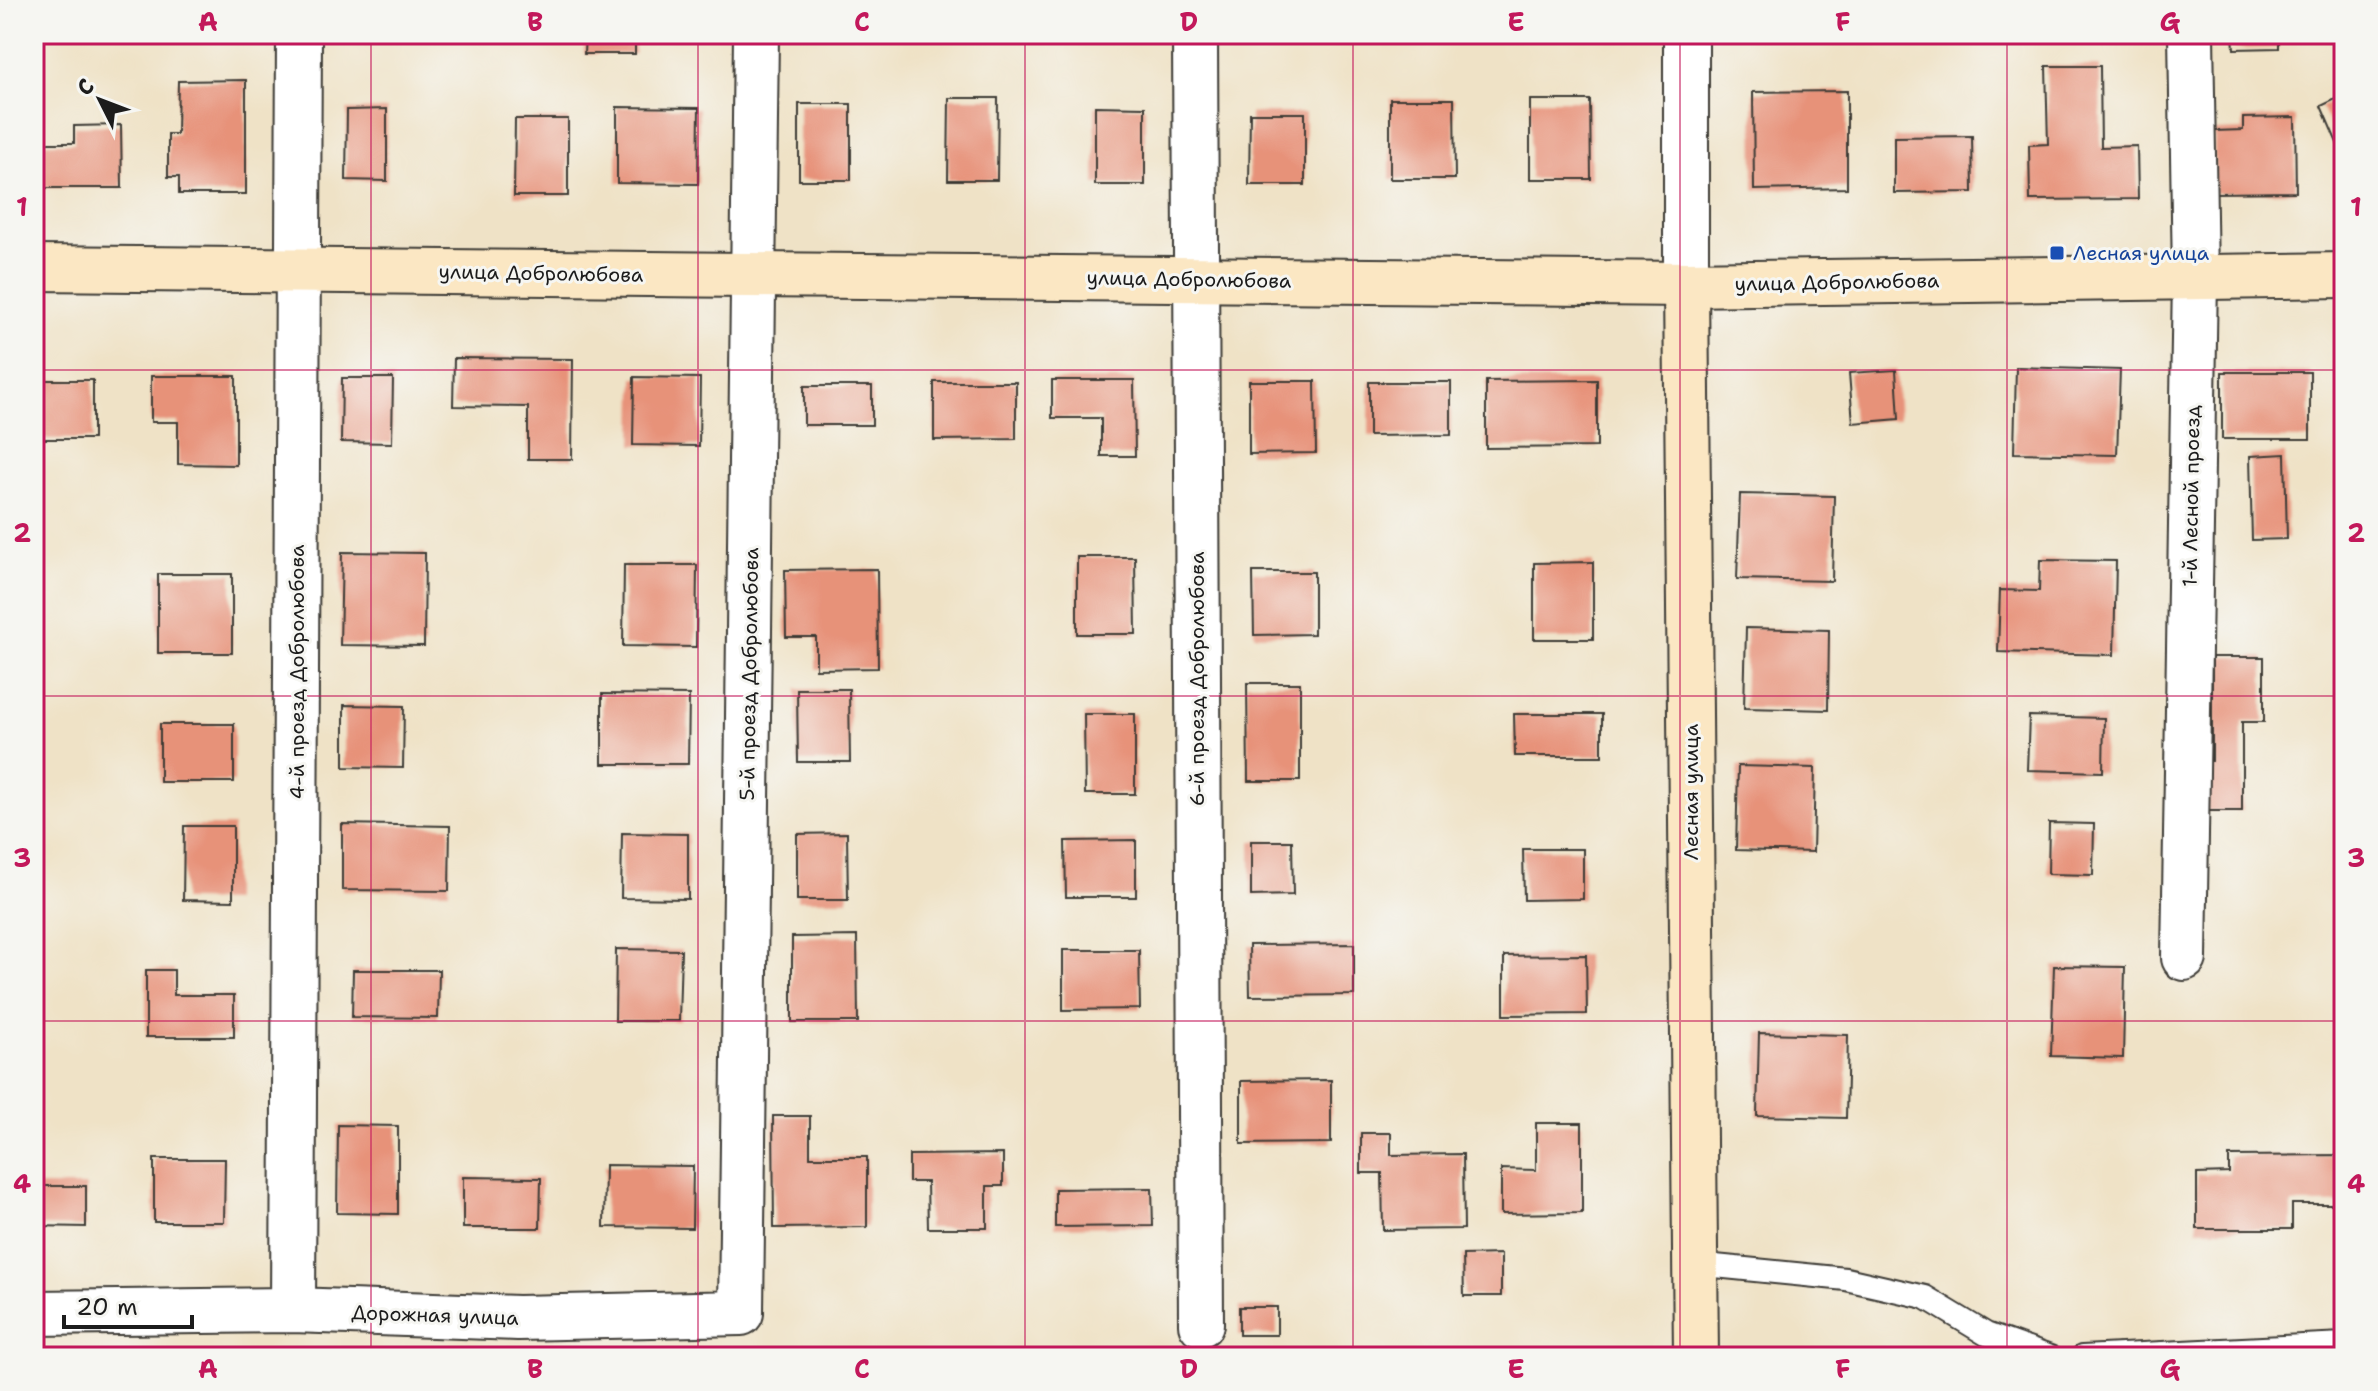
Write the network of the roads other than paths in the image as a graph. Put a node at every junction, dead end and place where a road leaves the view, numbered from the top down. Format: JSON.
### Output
{"nodes":[{"id":1,"x":299,"y":34,"type":"edge"},
{"id":2,"x":756,"y":34,"type":"edge"},
{"id":3,"x":1195,"y":34,"type":"edge"},
{"id":4,"x":1686,"y":34,"type":"edge"},
{"id":5,"x":2191,"y":34,"type":"edge"},
{"id":6,"x":34,"y":268,"type":"edge"},
{"id":7,"x":299,"y":271,"type":"junction"},
{"id":8,"x":754,"y":275,"type":"junction"},
{"id":9,"x":2344,"y":275,"type":"edge"},
{"id":10,"x":2195,"y":277,"type":"junction"},
{"id":11,"x":1195,"y":279,"type":"junction"},
{"id":12,"x":1686,"y":284,"type":"junction"},
{"id":13,"x":2184,"y":958,"type":"dead end"},
{"id":14,"x":1695,"y":1264,"type":"junction"},
{"id":15,"x":293,"y":1310,"type":"junction"},
{"id":16,"x":34,"y":1313,"type":"edge"},
{"id":17,"x":741,"y":1313,"type":"joint"},
{"id":18,"x":1201,"y":1324,"type":"dead end"},
{"id":19,"x":2344,"y":1344,"type":"edge"},
{"id":20,"x":1696,"y":1357,"type":"edge"},
{"id":21,"x":2050,"y":1357,"type":"edge"},
{"id":22,"x":2082,"y":1357,"type":"edge"}],
"edges":[{"from":1,"to":7,"type":"street","name":"4-й проезд Добролюбова"},
{"from":2,"to":8,"type":"street","name":"5-й проезд Добролюбова"},
{"from":3,"to":11,"type":"street","name":"6-й проезд Добролюбова"},
{"from":4,"to":12,"type":"street","name":"Лесная улица"},
{"from":5,"to":10,"type":"street","name":"1-й Лесной проезд"},
{"from":6,"to":7,"type":"street","name":"улица Добролюбова"},
{"from":7,"to":8,"type":"street","name":"улица Добролюбова"},
{"from":7,"to":15,"type":"street","name":"4-й проезд Добролюбова"},
{"from":8,"to":11,"type":"street","name":"улица Добролюбова"},
{"from":8,"to":17,"type":"street","name":"5-й проезд Добролюбова"},
{"from":9,"to":10,"type":"street","name":"улица Добролюбова"},
{"from":10,"to":12,"type":"street","name":"улица Добролюбова"},
{"from":10,"to":13,"type":"street","name":"1-й Лесной проезд"},
{"from":11,"to":12,"type":"street","name":"улица Добролюбова"},
{"from":11,"to":18,"type":"street","name":"6-й проезд Добролюбова"},
{"from":12,"to":14,"type":"street","name":"Лесная улица"},
{"from":14,"to":20,"type":"street","name":"Лесная улица"},
{"from":14,"to":21,"type":"lane"},
{"from":15,"to":16,"type":"street","name":"Дорожная улица"},
{"from":15,"to":17,"type":"street","name":"Дорожная улица"},
{"from":19,"to":22,"type":"lane"}]}
